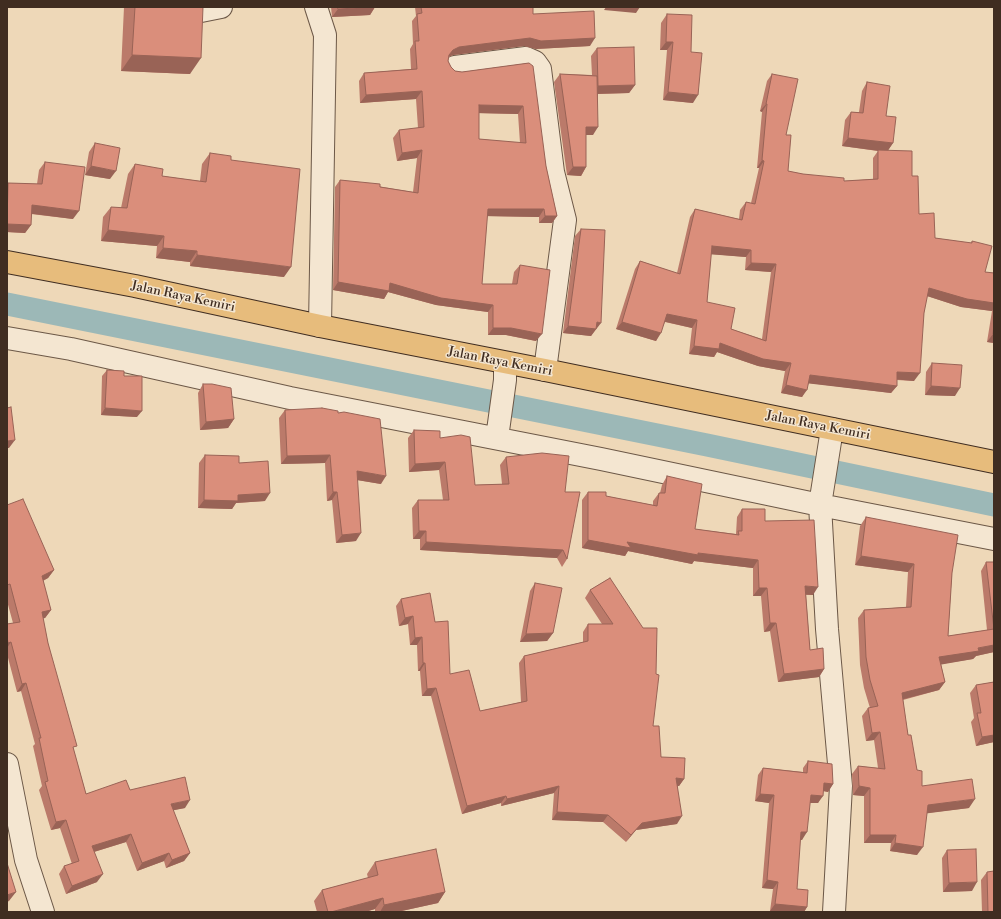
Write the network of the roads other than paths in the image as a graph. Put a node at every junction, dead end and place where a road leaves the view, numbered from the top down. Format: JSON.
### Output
{"nodes":[{"id":1,"x":316,"y":7,"type":"edge"},
{"id":2,"x":455,"y":67,"type":"dead end"},
{"id":3,"x":7,"y":262,"type":"edge"},
{"id":4,"x":320,"y":326,"type":"junction"},
{"id":5,"x":7,"y":338,"type":"edge"},
{"id":6,"x":545,"y":370,"type":"junction"},
{"id":7,"x":505,"y":371,"type":"junction"},
{"id":8,"x":497,"y":435,"type":"junction"},
{"id":9,"x":831,"y":438,"type":"junction"},
{"id":10,"x":994,"y":462,"type":"edge"},
{"id":11,"x":820,"y":501,"type":"junction"},
{"id":12,"x":994,"y":539,"type":"edge"},
{"id":13,"x":7,"y":764,"type":"edge"},
{"id":14,"x":43,"y":912,"type":"edge"},
{"id":15,"x":834,"y":912,"type":"edge"}],
"edges":[{"from":1,"to":4,"type":"street"},
{"from":2,"to":6,"type":"street"},
{"from":3,"to":4,"type":"main road","name":"Jalan Raya Kemiri"},
{"from":4,"to":7,"type":"main road","name":"Jalan Raya Kemiri"},
{"from":5,"to":8,"type":"street"},
{"from":6,"to":7,"type":"main road","name":"Jalan Raya Kemiri"},
{"from":6,"to":9,"type":"main road","name":"Jalan Raya Kemiri"},
{"from":7,"to":8,"type":"street"},
{"from":8,"to":11,"type":"street"},
{"from":9,"to":10,"type":"main road","name":"Jalan Raya Kemiri"},
{"from":9,"to":11,"type":"street"},
{"from":11,"to":12,"type":"street"},
{"from":11,"to":15,"type":"street"},
{"from":13,"to":14,"type":"street"}]}
